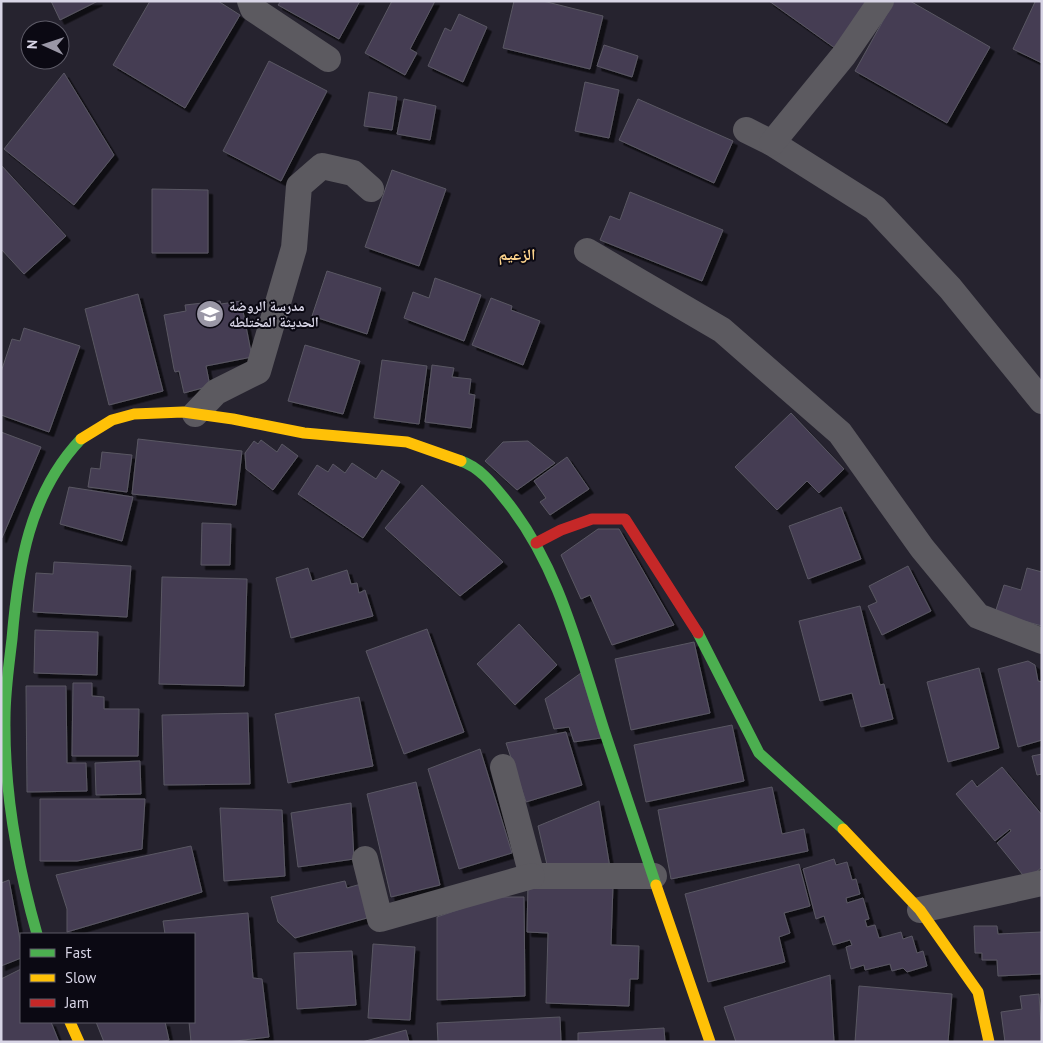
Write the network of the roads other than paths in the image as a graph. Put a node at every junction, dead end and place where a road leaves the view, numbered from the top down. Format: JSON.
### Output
{"nodes":[{"id":1,"x":250,"y":1,"type":"edge"},
{"id":2,"x":880,"y":1,"type":"edge"},
{"id":3,"x":328,"y":59,"type":"dead end"},
{"id":4,"x":746,"y":130,"type":"dead end"},
{"id":5,"x":772,"y":143,"type":"junction"},
{"id":6,"x":371,"y":189,"type":"dead end"},
{"id":7,"x":587,"y":252,"type":"dead end"},
{"id":8,"x":1042,"y":401,"type":"edge"},
{"id":9,"x":196,"y":414,"type":"junction"},
{"id":10,"x":536,"y":543,"type":"junction"},
{"id":11,"x":8,"y":553,"type":"dead end"},
{"id":12,"x":23,"y":557,"type":"junction"},
{"id":13,"x":1042,"y":641,"type":"edge"},
{"id":14,"x":503,"y":767,"type":"dead end"},
{"id":15,"x":365,"y":859,"type":"dead end"},
{"id":16,"x":532,"y":876,"type":"junction"},
{"id":17,"x":654,"y":876,"type":"junction"},
{"id":18,"x":1042,"y":883,"type":"edge"},
{"id":19,"x":920,"y":910,"type":"junction"},
{"id":20,"x":37,"y":933,"type":"edge"},
{"id":21,"x":70,"y":1023,"type":"edge"},
{"id":22,"x":79,"y":1042,"type":"edge"},
{"id":23,"x":710,"y":1042,"type":"edge"},
{"id":24,"x":989,"y":1042,"type":"edge"}],
"edges":[{"from":1,"to":3,"type":"street"},
{"from":2,"to":5,"type":"street"},
{"from":4,"to":5,"type":"street"},
{"from":5,"to":8,"type":"street"},
{"from":6,"to":9,"type":"street"},
{"from":7,"to":13,"type":"street"},
{"from":9,"to":10,"type":"street"},
{"from":9,"to":12,"type":"street"},
{"from":10,"to":17,"type":"street"},
{"from":10,"to":19,"type":"street"},
{"from":11,"to":12,"type":"street"},
{"from":12,"to":20,"type":"street"},
{"from":14,"to":16,"type":"street"},
{"from":15,"to":16,"type":"street"},
{"from":16,"to":17,"type":"street"},
{"from":17,"to":23,"type":"street"},
{"from":18,"to":19,"type":"street"},
{"from":19,"to":24,"type":"street"},
{"from":21,"to":22,"type":"street"}]}
